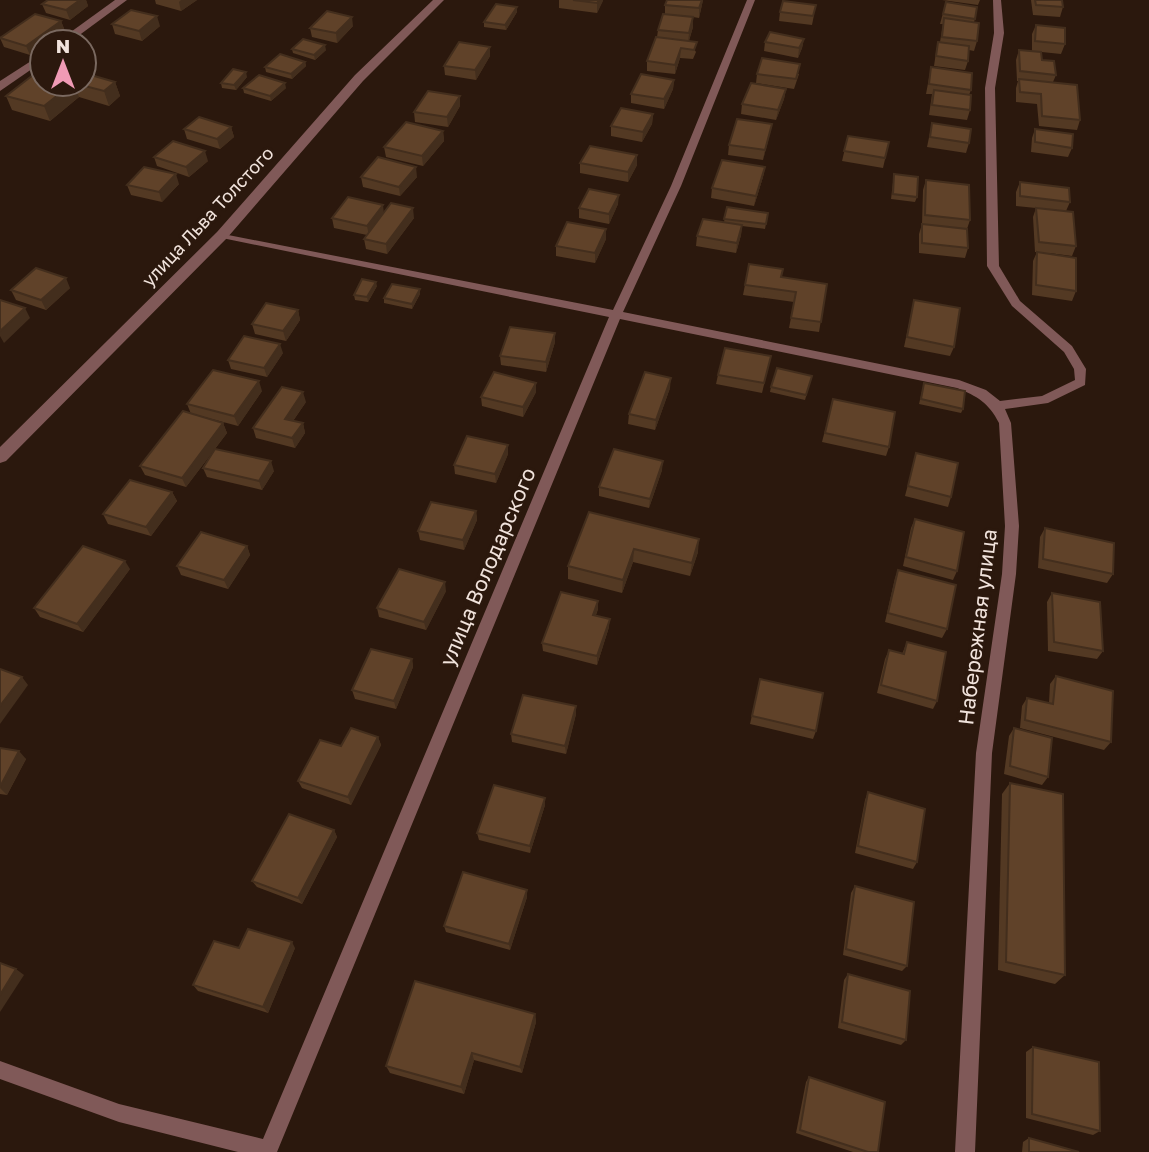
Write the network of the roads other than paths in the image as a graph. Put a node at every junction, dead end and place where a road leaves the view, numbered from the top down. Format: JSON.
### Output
{"nodes":[{"id":1,"x":122,"y":0,"type":"edge"},
{"id":2,"x":439,"y":0,"type":"edge"},
{"id":3,"x":751,"y":0,"type":"edge"},
{"id":4,"x":997,"y":0,"type":"edge"},
{"id":5,"x":83,"y":28,"type":"edge"},
{"id":6,"x":28,"y":67,"type":"edge"},
{"id":7,"x":0,"y":87,"type":"edge"},
{"id":8,"x":222,"y":235,"type":"junction"},
{"id":9,"x":616,"y":314,"type":"junction"},
{"id":10,"x":997,"y":406,"type":"junction"},
{"id":11,"x":0,"y":457,"type":"edge"},
{"id":12,"x":0,"y":1070,"type":"edge"},
{"id":13,"x":267,"y":1151,"type":"edge"},
{"id":14,"x":965,"y":1152,"type":"edge"}],
"edges":[{"from":1,"to":5,"type":"street"},
{"from":2,"to":8,"type":"street","name":"улица Льва Толстого"},
{"from":3,"to":9,"type":"lane","name":"улица Володарского"},
{"from":4,"to":10,"type":"lane"},
{"from":6,"to":7,"type":"street"},
{"from":8,"to":9,"type":"lane"},
{"from":8,"to":11,"type":"street","name":"улица Льва Толстого"},
{"from":9,"to":10,"type":"lane"},
{"from":9,"to":13,"type":"lane","name":"улица Володарского"},
{"from":10,"to":14,"type":"lane","name":"Набережная улица"},
{"from":12,"to":13,"type":"lane"}]}
